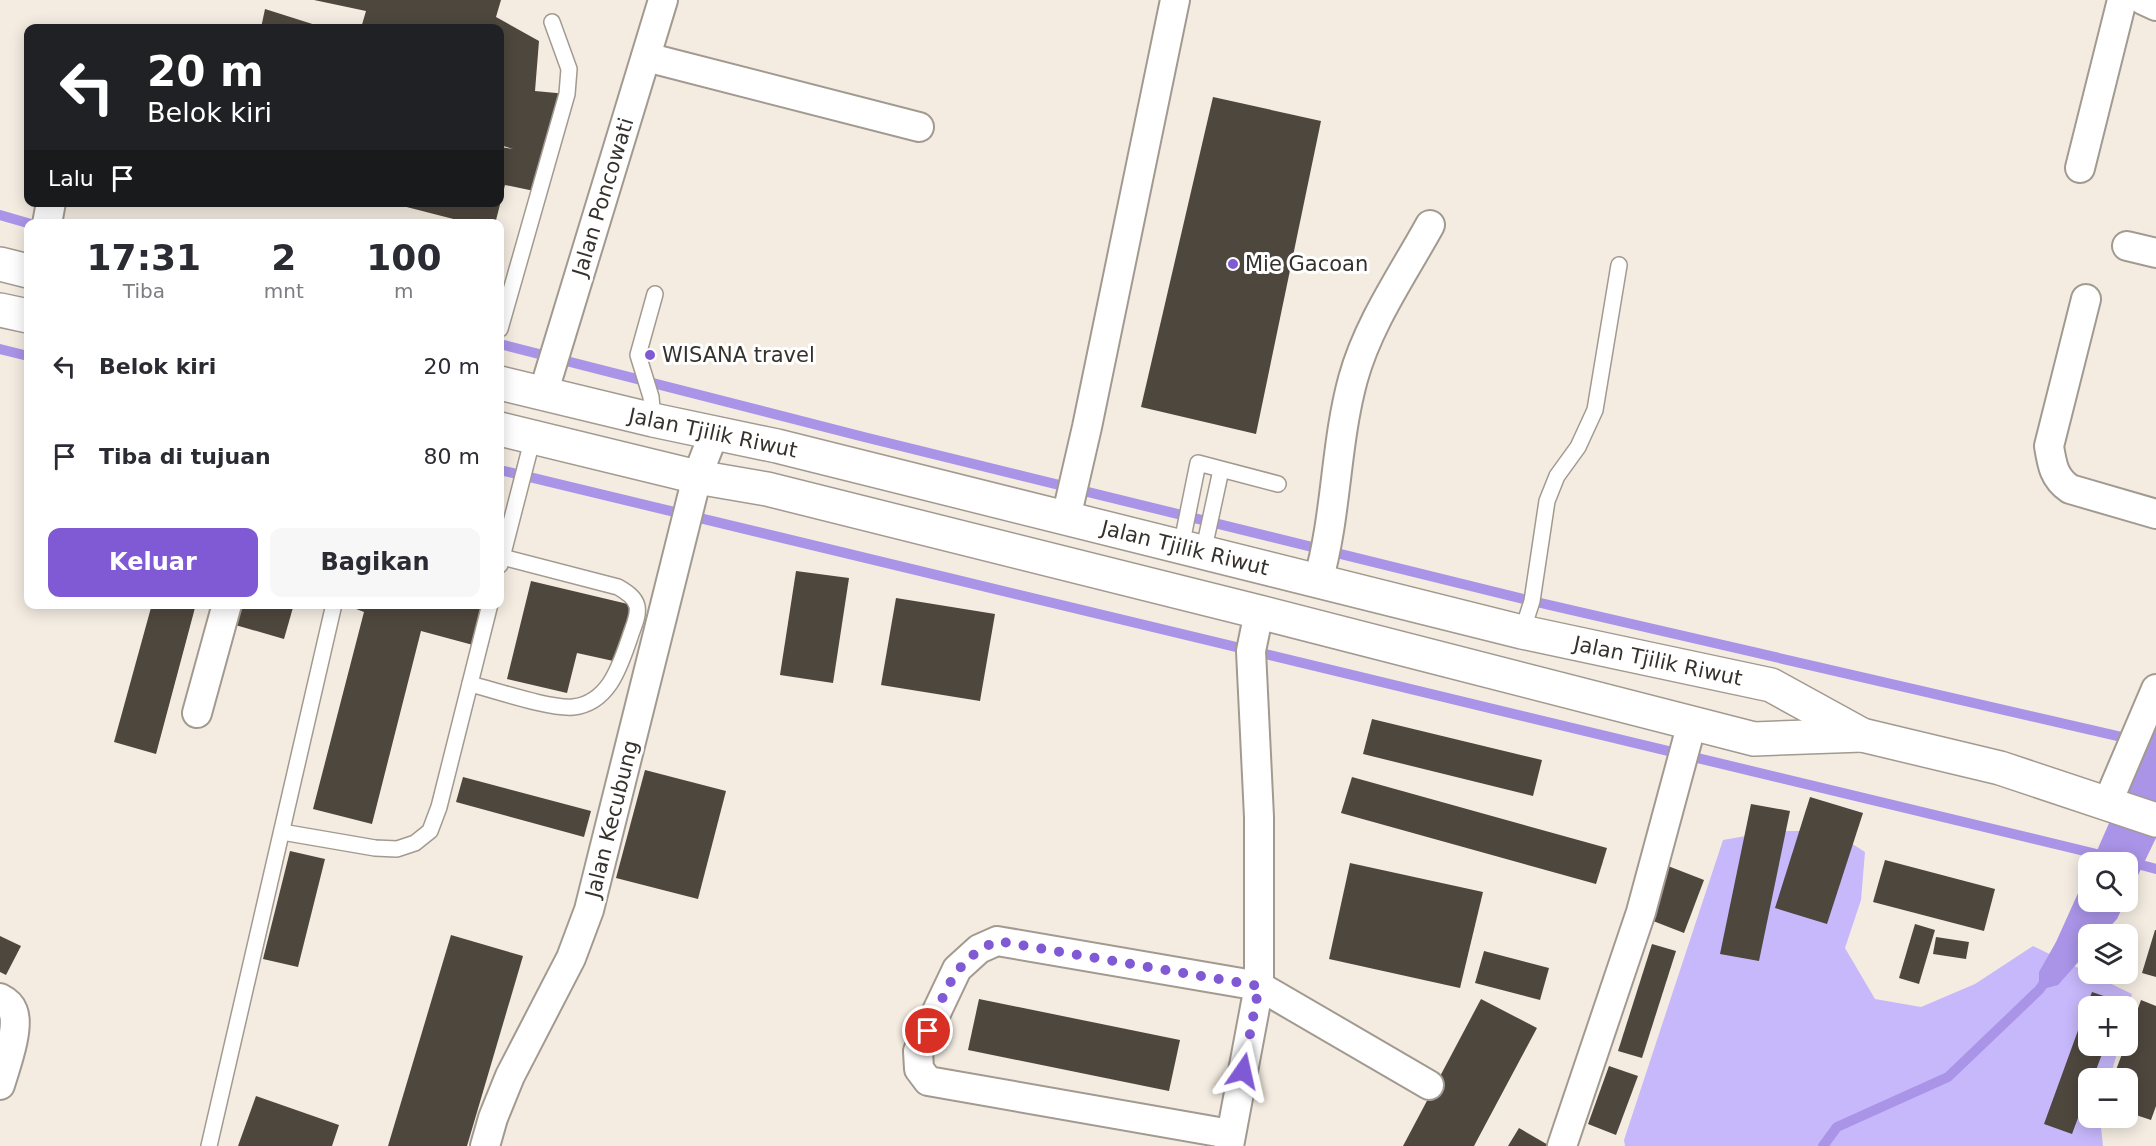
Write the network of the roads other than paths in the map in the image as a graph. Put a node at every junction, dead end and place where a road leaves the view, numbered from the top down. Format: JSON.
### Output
{"nodes":[{"id":1,"x":663,"y":0,"type":"edge"},
{"id":2,"x":1175,"y":0,"type":"edge"},
{"id":3,"x":2122,"y":0,"type":"edge"},
{"id":4,"x":2143,"y":0,"type":"edge"},
{"id":5,"x":2156,"y":6,"type":"edge"},
{"id":6,"x":552,"y":22,"type":"dead end"},
{"id":7,"x":646,"y":57,"type":"junction"},
{"id":8,"x":919,"y":127,"type":"dead end"},
{"id":9,"x":2080,"y":168,"type":"dead end"},
{"id":10,"x":1430,"y":225,"type":"dead end"},
{"id":11,"x":2127,"y":246,"type":"dead end"},
{"id":12,"x":2156,"y":254,"type":"edge"},
{"id":13,"x":0,"y":264,"type":"edge"},
{"id":14,"x":1619,"y":266,"type":"dead end"},
{"id":15,"x":24,"y":270,"type":"edge"},
{"id":16,"x":507,"y":281,"type":"edge"},
{"id":17,"x":655,"y":294,"type":"dead end"},
{"id":18,"x":2086,"y":299,"type":"dead end"},
{"id":19,"x":504,"y":301,"type":"edge"},
{"id":20,"x":0,"y":310,"type":"edge"},
{"id":21,"x":24,"y":315,"type":"edge"},
{"id":22,"x":504,"y":384,"type":"edge"},
{"id":23,"x":543,"y":394,"type":"junction"},
{"id":24,"x":653,"y":420,"type":"junction"},
{"id":25,"x":504,"y":430,"type":"edge"},
{"id":26,"x":714,"y":433,"type":"junction"},
{"id":27,"x":533,"y":437,"type":"junction"},
{"id":28,"x":1221,"y":470,"type":"junction"},
{"id":29,"x":697,"y":477,"type":"junction"},
{"id":30,"x":1278,"y":484,"type":"dead end"},
{"id":31,"x":2156,"y":514,"type":"edge"},
{"id":32,"x":1066,"y":518,"type":"junction"},
{"id":33,"x":504,"y":550,"type":"edge"},
{"id":34,"x":1192,"y":550,"type":"junction"},
{"id":35,"x":504,"y":563,"type":"edge"},
{"id":36,"x":1318,"y":581,"type":"junction"},
{"id":37,"x":226,"y":609,"type":"edge"},
{"id":38,"x":333,"y":609,"type":"edge"},
{"id":39,"x":489,"y":609,"type":"edge"},
{"id":40,"x":1258,"y":612,"type":"junction"},
{"id":41,"x":1522,"y":632,"type":"junction"},
{"id":42,"x":470,"y":684,"type":"junction"},
{"id":43,"x":2156,"y":689,"type":"edge"},
{"id":44,"x":197,"y":713,"type":"dead end"},
{"id":45,"x":1692,"y":723,"type":"junction"},
{"id":46,"x":1862,"y":735,"type":"junction"},
{"id":47,"x":2107,"y":804,"type":"junction"},
{"id":48,"x":2153,"y":820,"type":"edge"},
{"id":49,"x":282,"y":832,"type":"junction"},
{"id":50,"x":1259,"y":986,"type":"junction"},
{"id":51,"x":0,"y":998,"type":"edge"},
{"id":52,"x":1429,"y":1085,"type":"dead end"},
{"id":53,"x":0,"y":1086,"type":"edge"},
{"id":54,"x":1230,"y":1140,"type":"edge"},
{"id":55,"x":209,"y":1146,"type":"edge"},
{"id":56,"x":485,"y":1146,"type":"edge"},
{"id":57,"x":1562,"y":1146,"type":"edge"}],
"edges":[{"from":1,"to":7,"type":"street","name":"Jalan Poncowati"},
{"from":2,"to":32,"type":"street"},
{"from":3,"to":9,"type":"street"},
{"from":4,"to":5,"type":"street"},
{"from":6,"to":16,"type":"lane"},
{"from":7,"to":8,"type":"street"},
{"from":7,"to":23,"type":"street","name":"Jalan Poncowati"},
{"from":10,"to":36,"type":"street"},
{"from":11,"to":12,"type":"street"},
{"from":13,"to":15,"type":"highway"},
{"from":14,"to":41,"type":"lane"},
{"from":16,"to":19,"type":"lane"},
{"from":17,"to":24,"type":"lane"},
{"from":18,"to":31,"type":"street"},
{"from":20,"to":21,"type":"highway"},
{"from":22,"to":23,"type":"highway","name":"Jalan Tjilik Riwut"},
{"from":23,"to":24,"type":"highway","name":"Jalan Tjilik Riwut"},
{"from":24,"to":26,"type":"highway","name":"Jalan Tjilik Riwut"},
{"from":25,"to":27,"type":"highway","name":"Jalan Tjilik Riwut"},
{"from":26,"to":29,"type":"street","name":"Jalan Kecubung"},
{"from":26,"to":32,"type":"highway","name":"Jalan Tjilik Riwut"},
{"from":27,"to":29,"type":"highway","name":"Jalan Tjilik Riwut"},
{"from":27,"to":33,"type":"lane"},
{"from":28,"to":30,"type":"lane"},
{"from":28,"to":34,"type":"lane"},
{"from":28,"to":34,"type":"lane"},
{"from":29,"to":40,"type":"highway","name":"Jalan Tjilik Riwut"},
{"from":29,"to":56,"type":"street","name":"Jalan Kecubung"},
{"from":32,"to":34,"type":"highway","name":"Jalan Tjilik Riwut"},
{"from":34,"to":36,"type":"highway","name":"Jalan Tjilik Riwut"},
{"from":35,"to":42,"type":"lane"},
{"from":36,"to":41,"type":"highway","name":"Jalan Tjilik Riwut"},
{"from":37,"to":44,"type":"street"},
{"from":38,"to":49,"type":"lane"},
{"from":39,"to":42,"type":"lane"},
{"from":40,"to":45,"type":"highway","name":"Jalan Tjilik Riwut"},
{"from":40,"to":50,"type":"street"},
{"from":41,"to":46,"type":"highway","name":"Jalan Tjilik Riwut"},
{"from":42,"to":49,"type":"lane"},
{"from":43,"to":47,"type":"street"},
{"from":45,"to":46,"type":"highway","name":"Jalan Tjilik Riwut"},
{"from":45,"to":57,"type":"street"},
{"from":46,"to":47,"type":"highway","name":"Jalan Tjilik Riwut"},
{"from":47,"to":48,"type":"highway","name":"Jalan Tjilik Riwut"},
{"from":49,"to":55,"type":"lane"},
{"from":50,"to":52,"type":"street"},
{"from":50,"to":54,"type":"street"},
{"from":50,"to":54,"type":"street"},
{"from":51,"to":53,"type":"street"}]}
